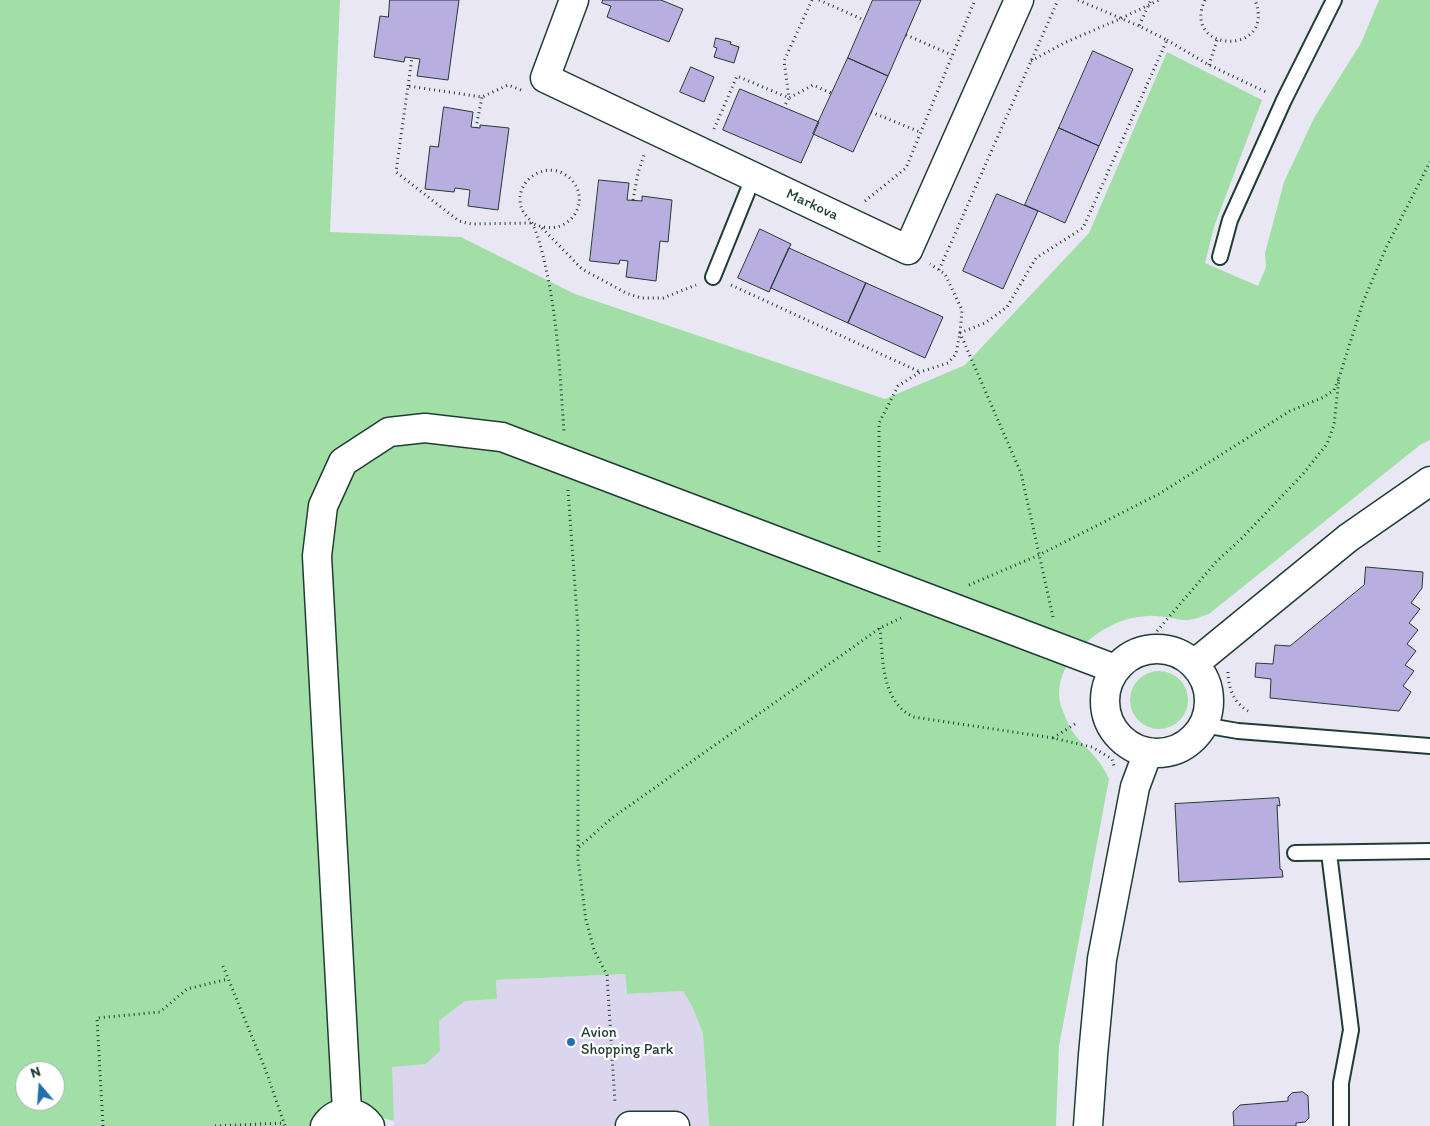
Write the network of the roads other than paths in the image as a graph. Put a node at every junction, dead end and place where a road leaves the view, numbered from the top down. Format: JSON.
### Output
{"nodes":[{"id":1,"x":574,"y":0,"type":"edge"},
{"id":2,"x":1019,"y":0,"type":"edge"},
{"id":3,"x":1334,"y":0,"type":"edge"},
{"id":4,"x":756,"y":172,"type":"junction"},
{"id":5,"x":1220,"y":257,"type":"dead end"},
{"id":6,"x":713,"y":277,"type":"road end"},
{"id":7,"x":1430,"y":480,"type":"edge"},
{"id":8,"x":1194,"y":664,"type":"junction"},
{"id":9,"x":1115,"y":669,"type":"junction"},
{"id":10,"x":1203,"y":725,"type":"junction"},
{"id":11,"x":1430,"y":746,"type":"edge"},
{"id":12,"x":1148,"y":752,"type":"junction"},
{"id":13,"x":1430,"y":851,"type":"edge"},
{"id":14,"x":1295,"y":853,"type":"dead end"},
{"id":15,"x":1329,"y":853,"type":"junction"},
{"id":16,"x":623,"y":1117,"type":"edge"},
{"id":17,"x":336,"y":1119,"type":"edge"},
{"id":18,"x":370,"y":1126,"type":"edge"},
{"id":19,"x":675,"y":1126,"type":"edge"},
{"id":20,"x":1088,"y":1126,"type":"edge"},
{"id":21,"x":1341,"y":1126,"type":"edge"}],
"edges":[{"from":1,"to":4,"type":"street","name":"Markova"},
{"from":2,"to":4,"type":"street","name":"Markova"},
{"from":3,"to":5,"type":"lane"},
{"from":4,"to":6,"type":"lane"},
{"from":7,"to":8,"type":"street"},
{"from":8,"to":9,"type":"street"},
{"from":8,"to":10,"type":"street"},
{"from":9,"to":12,"type":"street"},
{"from":9,"to":17,"type":"street"},
{"from":10,"to":11,"type":"lane"},
{"from":10,"to":12,"type":"street"},
{"from":12,"to":20,"type":"street"},
{"from":13,"to":15,"type":"lane"},
{"from":14,"to":15,"type":"lane"},
{"from":15,"to":21,"type":"lane"},
{"from":16,"to":19,"type":"street"},
{"from":17,"to":18,"type":"street"}]}
